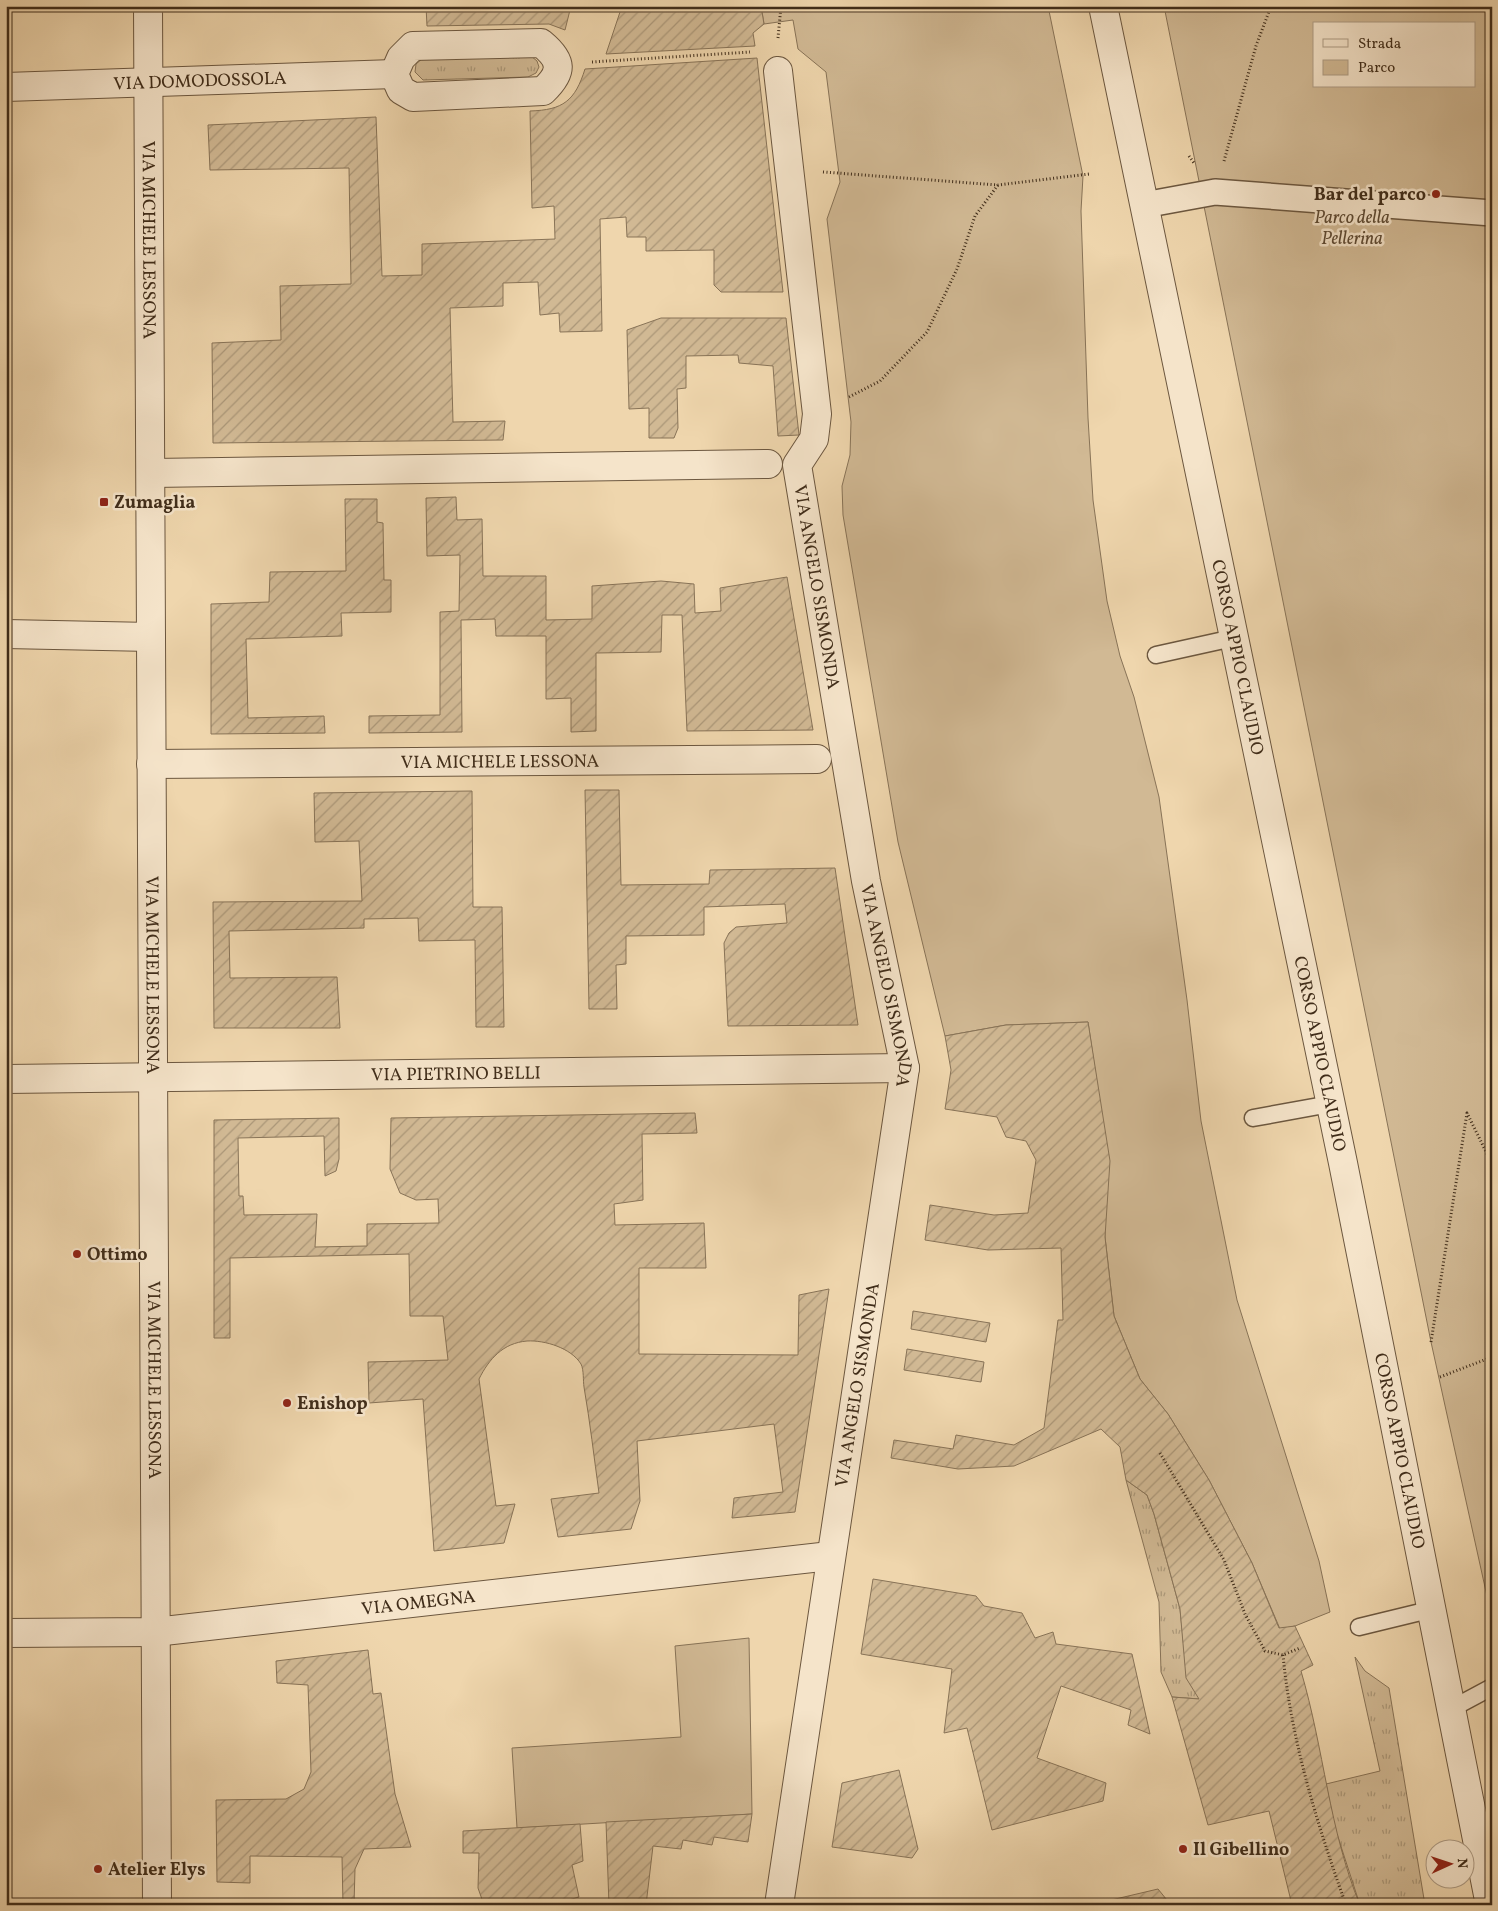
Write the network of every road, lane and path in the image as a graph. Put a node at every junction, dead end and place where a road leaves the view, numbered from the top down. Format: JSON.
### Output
{"nodes":[{"id":1,"x":148,"y":6,"type":"edge"},
{"id":2,"x":782,"y":6,"type":"edge"},
{"id":3,"x":1103,"y":6,"type":"edge"},
{"id":4,"x":1271,"y":6,"type":"edge"},
{"id":5,"x":777,"y":42,"type":"dead end"},
{"id":6,"x":756,"y":52,"type":"dead end"},
{"id":7,"x":558,"y":64,"type":"junction"},
{"id":8,"x":778,"y":71,"type":"dead end"},
{"id":9,"x":394,"y":74,"type":"junction"},
{"id":10,"x":148,"y":84,"type":"junction"},
{"id":11,"x":6,"y":88,"type":"edge"},
{"id":12,"x":790,"y":169,"type":"junction"},
{"id":13,"x":1089,"y":174,"type":"dead end"},
{"id":14,"x":998,"y":186,"type":"junction"},
{"id":15,"x":1215,"y":192,"type":"junction"},
{"id":16,"x":1144,"y":205,"type":"junction"},
{"id":17,"x":1492,"y":213,"type":"edge"},
{"id":18,"x":817,"y":414,"type":"junction"},
{"id":19,"x":768,"y":464,"type":"dead end"},
{"id":20,"x":152,"y":473,"type":"junction"},
{"id":21,"x":6,"y":634,"type":"edge"},
{"id":22,"x":151,"y":637,"type":"junction"},
{"id":23,"x":1233,"y":638,"type":"junction"},
{"id":24,"x":1156,"y":654,"type":"dead end"},
{"id":25,"x":817,"y":759,"type":"dead end"},
{"id":26,"x":151,"y":764,"type":"junction"},
{"id":27,"x":905,"y":1068,"type":"junction"},
{"id":28,"x":153,"y":1076,"type":"junction"},
{"id":29,"x":6,"y":1079,"type":"edge"},
{"id":30,"x":1330,"y":1104,"type":"junction"},
{"id":31,"x":1253,"y":1118,"type":"dead end"},
{"id":32,"x":1492,"y":1164,"type":"edge"},
{"id":33,"x":1431,"y":1342,"type":"dead end"},
{"id":34,"x":1492,"y":1357,"type":"edge"},
{"id":35,"x":1440,"y":1378,"type":"dead end"},
{"id":36,"x":1160,"y":1453,"type":"dead end"},
{"id":37,"x":830,"y":1556,"type":"junction"},
{"id":38,"x":1433,"y":1609,"type":"junction"},
{"id":39,"x":1359,"y":1627,"type":"dead end"},
{"id":40,"x":154,"y":1632,"type":"junction"},
{"id":41,"x":6,"y":1633,"type":"edge"},
{"id":42,"x":1300,"y":1648,"type":"dead end"},
{"id":43,"x":1284,"y":1655,"type":"junction"},
{"id":44,"x":1492,"y":1687,"type":"edge"},
{"id":45,"x":1451,"y":1709,"type":"junction"},
{"id":46,"x":157,"y":1905,"type":"edge"},
{"id":47,"x":778,"y":1905,"type":"edge"},
{"id":48,"x":1346,"y":1905,"type":"edge"},
{"id":49,"x":1490,"y":1905,"type":"edge"}],
"edges":[{"from":1,"to":10,"type":"street","name":"VIA MICHELE LESSONA"},
{"from":2,"to":5,"type":"path"},
{"from":3,"to":16,"type":"street","name":"CORSO APPIO CLAUDIO"},
{"from":4,"to":15,"type":"path"},
{"from":6,"to":7,"type":"path"},
{"from":7,"to":9,"type":"street"},
{"from":7,"to":9,"type":"street"},
{"from":8,"to":12,"type":"street","name":"VIA ANGELO SISMONDA"},
{"from":9,"to":10,"type":"street","name":"VIA DOMODOSSOLA"},
{"from":10,"to":11,"type":"street","name":"VIA DOMODOSSOLA"},
{"from":10,"to":20,"type":"street","name":"VIA MICHELE LESSONA"},
{"from":12,"to":14,"type":"path"},
{"from":12,"to":18,"type":"street","name":"VIA ANGELO SISMONDA"},
{"from":13,"to":14,"type":"path"},
{"from":14,"to":18,"type":"path"},
{"from":15,"to":16,"type":"street"},
{"from":15,"to":17,"type":"street"},
{"from":16,"to":23,"type":"street","name":"CORSO APPIO CLAUDIO"},
{"from":18,"to":27,"type":"street","name":"VIA ANGELO SISMONDA"},
{"from":19,"to":20,"type":"street"},
{"from":20,"to":22,"type":"street","name":"VIA MICHELE LESSONA"},
{"from":21,"to":22,"type":"street"},
{"from":22,"to":26,"type":"street","name":"VIA MICHELE LESSONA"},
{"from":23,"to":24,"type":"lane"},
{"from":23,"to":30,"type":"street","name":"CORSO APPIO CLAUDIO"},
{"from":25,"to":26,"type":"street","name":"VIA MICHELE LESSONA"},
{"from":26,"to":28,"type":"street","name":"VIA MICHELE LESSONA"},
{"from":27,"to":28,"type":"street","name":"VIA PIETRINO BELLI"},
{"from":27,"to":37,"type":"street","name":"VIA ANGELO SISMONDA"},
{"from":28,"to":29,"type":"street","name":"VIA PIETRINO BELLI"},
{"from":28,"to":40,"type":"street","name":"VIA MICHELE LESSONA"},
{"from":30,"to":31,"type":"lane"},
{"from":30,"to":38,"type":"street","name":"CORSO APPIO CLAUDIO"},
{"from":32,"to":33,"type":"path"},
{"from":34,"to":35,"type":"path"},
{"from":36,"to":43,"type":"path"},
{"from":37,"to":40,"type":"street","name":"VIA OMEGNA"},
{"from":37,"to":47,"type":"street","name":"VIA ANGELO SISMONDA"},
{"from":38,"to":39,"type":"lane"},
{"from":38,"to":45,"type":"street","name":"CORSO APPIO CLAUDIO"},
{"from":40,"to":41,"type":"street","name":"VIA OMEGNA"},
{"from":40,"to":46,"type":"street","name":"VIA MICHELE LESSONA"},
{"from":42,"to":43,"type":"path"},
{"from":43,"to":48,"type":"path"},
{"from":44,"to":45,"type":"lane"},
{"from":45,"to":49,"type":"street","name":"CORSO APPIO CLAUDIO"}]}
